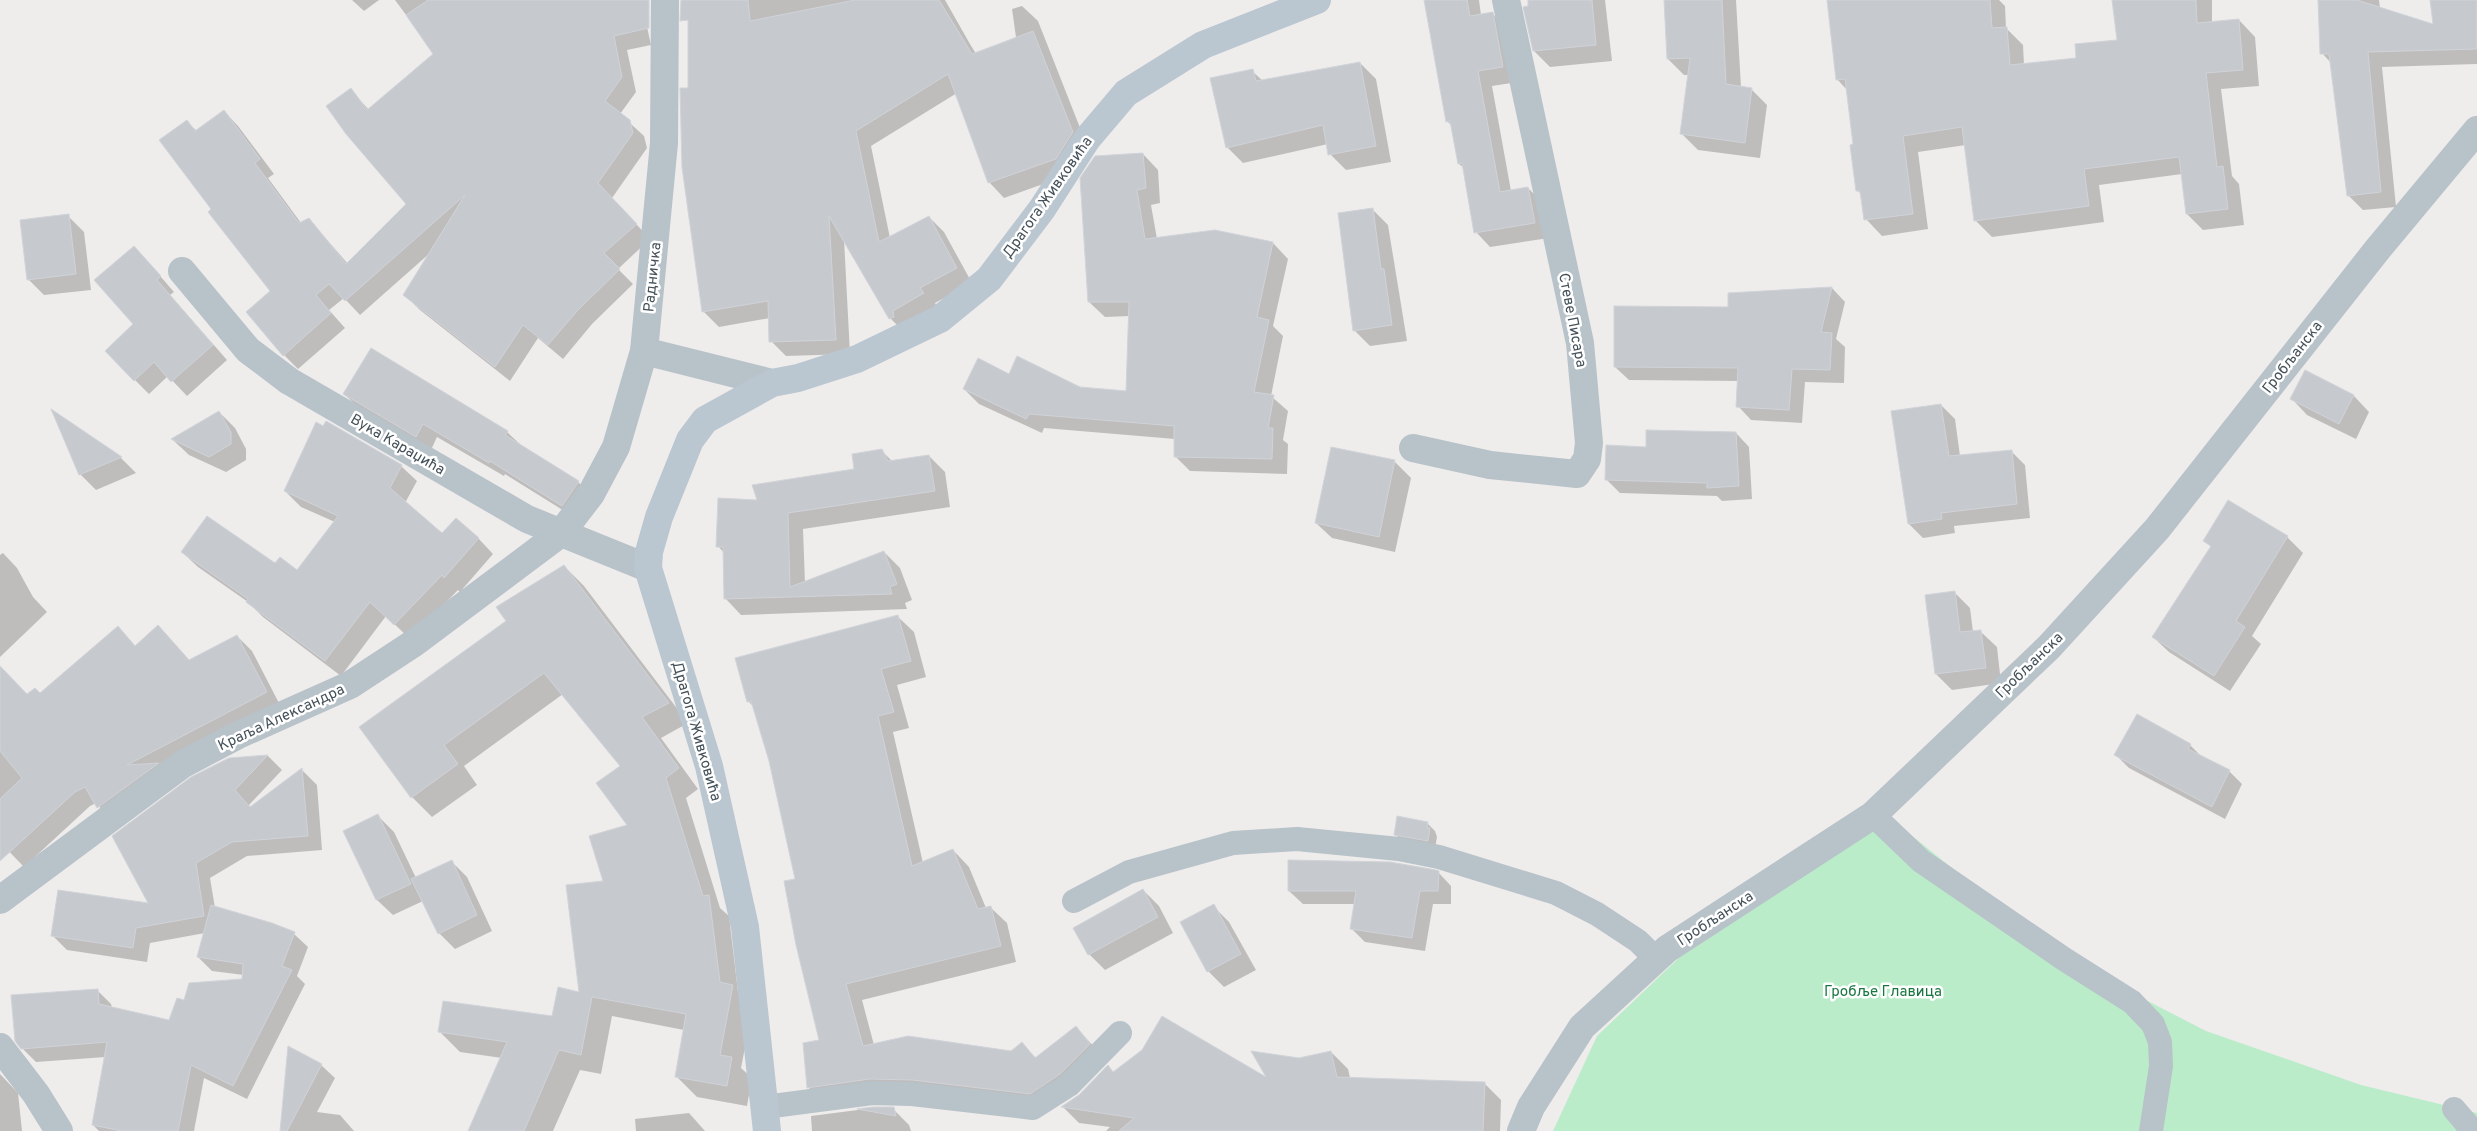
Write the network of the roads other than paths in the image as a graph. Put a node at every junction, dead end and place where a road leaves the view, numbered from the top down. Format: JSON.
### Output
{"nodes":[{"id":1,"x":665,"y":0,"type":"edge"},
{"id":2,"x":1317,"y":0,"type":"edge"},
{"id":3,"x":1506,"y":0,"type":"edge"},
{"id":4,"x":2477,"y":130,"type":"edge"},
{"id":5,"x":182,"y":271,"type":"dead end"},
{"id":6,"x":644,"y":351,"type":"junction"},
{"id":7,"x":772,"y":383,"type":"junction"},
{"id":8,"x":1413,"y":448,"type":"dead end"},
{"id":9,"x":561,"y":533,"type":"junction"},
{"id":10,"x":648,"y":568,"type":"junction"},
{"id":11,"x":1873,"y":815,"type":"junction"},
{"id":12,"x":0,"y":900,"type":"edge"},
{"id":13,"x":1074,"y":901,"type":"dead end"},
{"id":14,"x":1656,"y":959,"type":"junction"},
{"id":15,"x":1120,"y":1033,"type":"dead end"},
{"id":16,"x":0,"y":1046,"type":"edge"},
{"id":17,"x":2454,"y":1109,"type":"dead end"},
{"id":18,"x":766,"y":1119,"type":"edge"},
{"id":19,"x":59,"y":1131,"type":"edge"},
{"id":20,"x":1521,"y":1131,"type":"edge"},
{"id":21,"x":2151,"y":1131,"type":"edge"},
{"id":22,"x":2469,"y":1131,"type":"edge"}],
"edges":[{"from":1,"to":6,"type":"street","name":"Радничка"},
{"from":2,"to":7,"type":"street","name":"Драгога Живковића"},
{"from":3,"to":8,"type":"street","name":"Стеве Писара"},
{"from":4,"to":11,"type":"street","name":"Гробљанска"},
{"from":5,"to":9,"type":"street","name":"Вука Караџића"},
{"from":6,"to":7,"type":"street","name":"Драгога Живковића"},
{"from":6,"to":9,"type":"street","name":"Радничка"},
{"from":7,"to":10,"type":"street","name":"Драгога Живковића"},
{"from":9,"to":10,"type":"street","name":"Вука Караџића"},
{"from":9,"to":12,"type":"street","name":"Краља Александра"},
{"from":10,"to":18,"type":"street","name":"Драгога Живковића"},
{"from":11,"to":14,"type":"street","name":"Гробљанска"},
{"from":11,"to":21,"type":"lane"},
{"from":13,"to":14,"type":"lane"},
{"from":14,"to":20,"type":"street","name":"Гробљанска"},
{"from":15,"to":18,"type":"lane"},
{"from":16,"to":19,"type":"street"},
{"from":17,"to":22,"type":"lane"}]}
